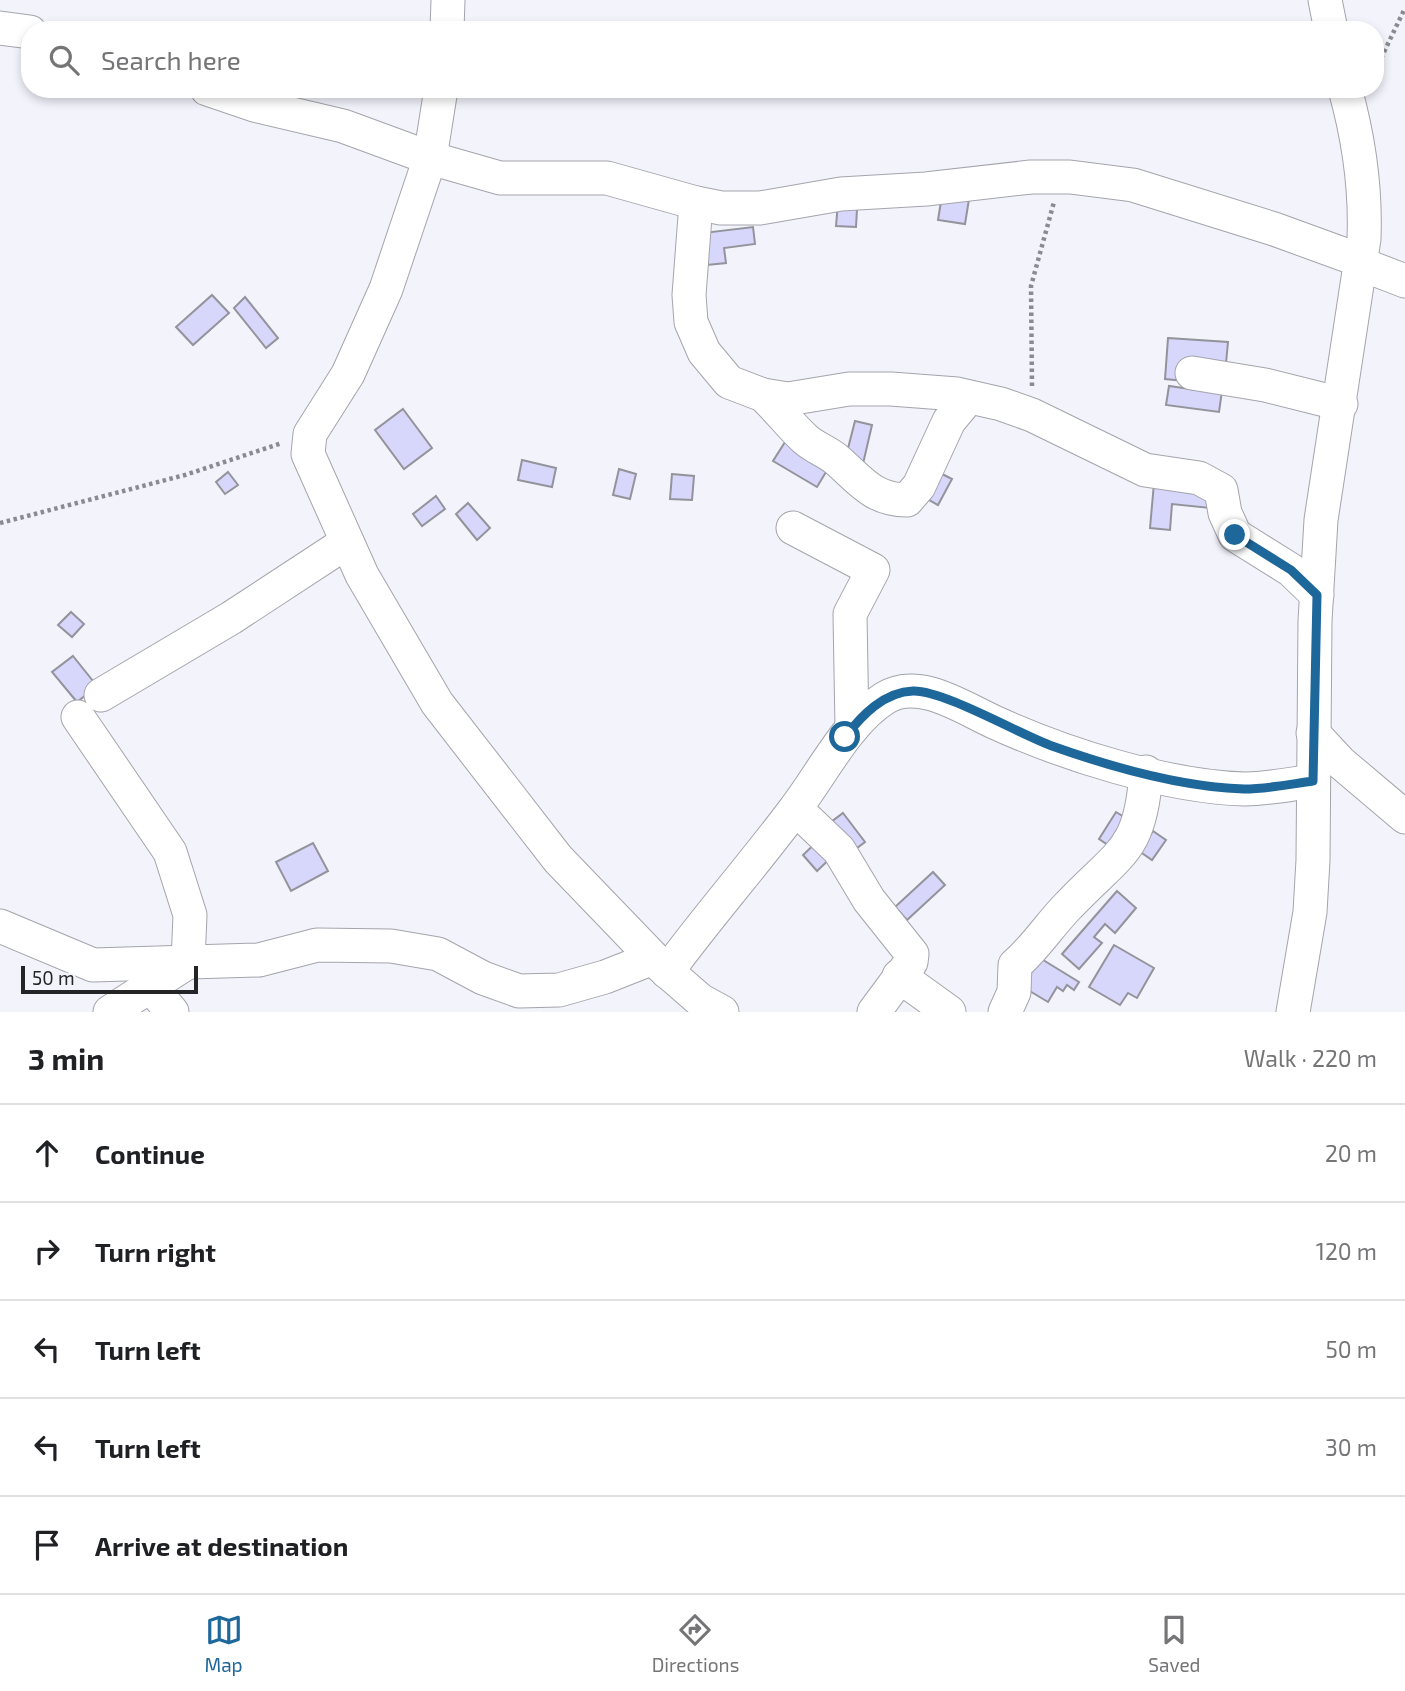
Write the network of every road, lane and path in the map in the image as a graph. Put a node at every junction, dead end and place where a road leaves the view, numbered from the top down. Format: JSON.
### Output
{"nodes":[{"id":1,"x":448,"y":0,"type":"edge"},
{"id":2,"x":1325,"y":0,"type":"edge"},
{"id":3,"x":1405,"y":8,"type":"edge"},
{"id":4,"x":447,"y":21,"type":"edge"},
{"id":5,"x":1329,"y":21,"type":"edge"},
{"id":6,"x":0,"y":28,"type":"edge"},
{"id":7,"x":21,"y":31,"type":"edge"},
{"id":8,"x":1384,"y":52,"type":"edge"},
{"id":9,"x":233,"y":98,"type":"edge"},
{"id":10,"x":440,"y":98,"type":"edge"},
{"id":11,"x":1347,"y":98,"type":"edge"},
{"id":12,"x":430,"y":158,"type":"junction"},
{"id":13,"x":1056,"y":194,"type":"dead end"},
{"id":14,"x":696,"y":203,"type":"junction"},
{"id":15,"x":1362,"y":263,"type":"junction"},
{"id":16,"x":1405,"y":281,"type":"edge"},
{"id":17,"x":1192,"y":373,"type":"dead end"},
{"id":18,"x":763,"y":395,"type":"junction"},
{"id":19,"x":969,"y":397,"type":"junction"},
{"id":20,"x":1341,"y":404,"type":"junction"},
{"id":21,"x":1032,"y":415,"type":"junction"},
{"id":22,"x":310,"y":434,"type":"junction"},
{"id":23,"x":0,"y":523,"type":"edge"},
{"id":24,"x":793,"y":528,"type":"dead end"},
{"id":25,"x":347,"y":542,"type":"junction"},
{"id":26,"x":1317,"y":595,"type":"junction"},
{"id":27,"x":852,"y":728,"type":"junction"},
{"id":28,"x":1313,"y":733,"type":"junction"},
{"id":29,"x":1146,"y":772,"type":"junction"},
{"id":30,"x":1313,"y":781,"type":"junction"},
{"id":31,"x":796,"y":809,"type":"junction"},
{"id":32,"x":1405,"y":817,"type":"edge"},
{"id":33,"x":0,"y":926,"type":"edge"},
{"id":34,"x":188,"y":962,"type":"junction"},
{"id":35,"x":660,"y":965,"type":"junction"},
{"id":36,"x":899,"y":976,"type":"junction"},
{"id":37,"x":162,"y":1000,"type":"edge"},
{"id":38,"x":547,"y":1001,"type":"edge"},
{"id":39,"x":716,"y":1011,"type":"edge"},
{"id":40,"x":110,"y":1012,"type":"edge"},
{"id":41,"x":874,"y":1012,"type":"edge"},
{"id":42,"x":949,"y":1012,"type":"edge"},
{"id":43,"x":1004,"y":1012,"type":"edge"},
{"id":44,"x":1293,"y":1012,"type":"edge"}],
"edges":[{"from":1,"to":4,"type":"street"},
{"from":2,"to":5,"type":"street"},
{"from":3,"to":8,"type":"path"},
{"from":6,"to":7,"type":"street"},
{"from":9,"to":12,"type":"street"},
{"from":10,"to":12,"type":"street"},
{"from":11,"to":15,"type":"street"},
{"from":12,"to":14,"type":"street"},
{"from":12,"to":22,"type":"street"},
{"from":13,"to":21,"type":"path"},
{"from":14,"to":15,"type":"street"},
{"from":14,"to":18,"type":"street"},
{"from":15,"to":16,"type":"street"},
{"from":15,"to":20,"type":"street"},
{"from":17,"to":20,"type":"street"},
{"from":18,"to":19,"type":"street"},
{"from":18,"to":19,"type":"street"},
{"from":19,"to":21,"type":"street"},
{"from":20,"to":26,"type":"street"},
{"from":21,"to":26,"type":"street"},
{"from":22,"to":23,"type":"path"},
{"from":22,"to":25,"type":"street"},
{"from":24,"to":27,"type":"street"},
{"from":25,"to":34,"type":"street"},
{"from":25,"to":35,"type":"street"},
{"from":26,"to":28,"type":"street"},
{"from":27,"to":29,"type":"street"},
{"from":27,"to":31,"type":"street"},
{"from":28,"to":30,"type":"street"},
{"from":28,"to":32,"type":"street"},
{"from":29,"to":30,"type":"street"},
{"from":29,"to":43,"type":"street"},
{"from":30,"to":44,"type":"street"},
{"from":31,"to":35,"type":"street"},
{"from":31,"to":36,"type":"street"},
{"from":33,"to":34,"type":"street"},
{"from":34,"to":37,"type":"street"},
{"from":34,"to":38,"type":"street"},
{"from":35,"to":38,"type":"street"},
{"from":35,"to":39,"type":"street"},
{"from":36,"to":41,"type":"street"},
{"from":36,"to":42,"type":"street"},
{"from":37,"to":40,"type":"street"}]}
